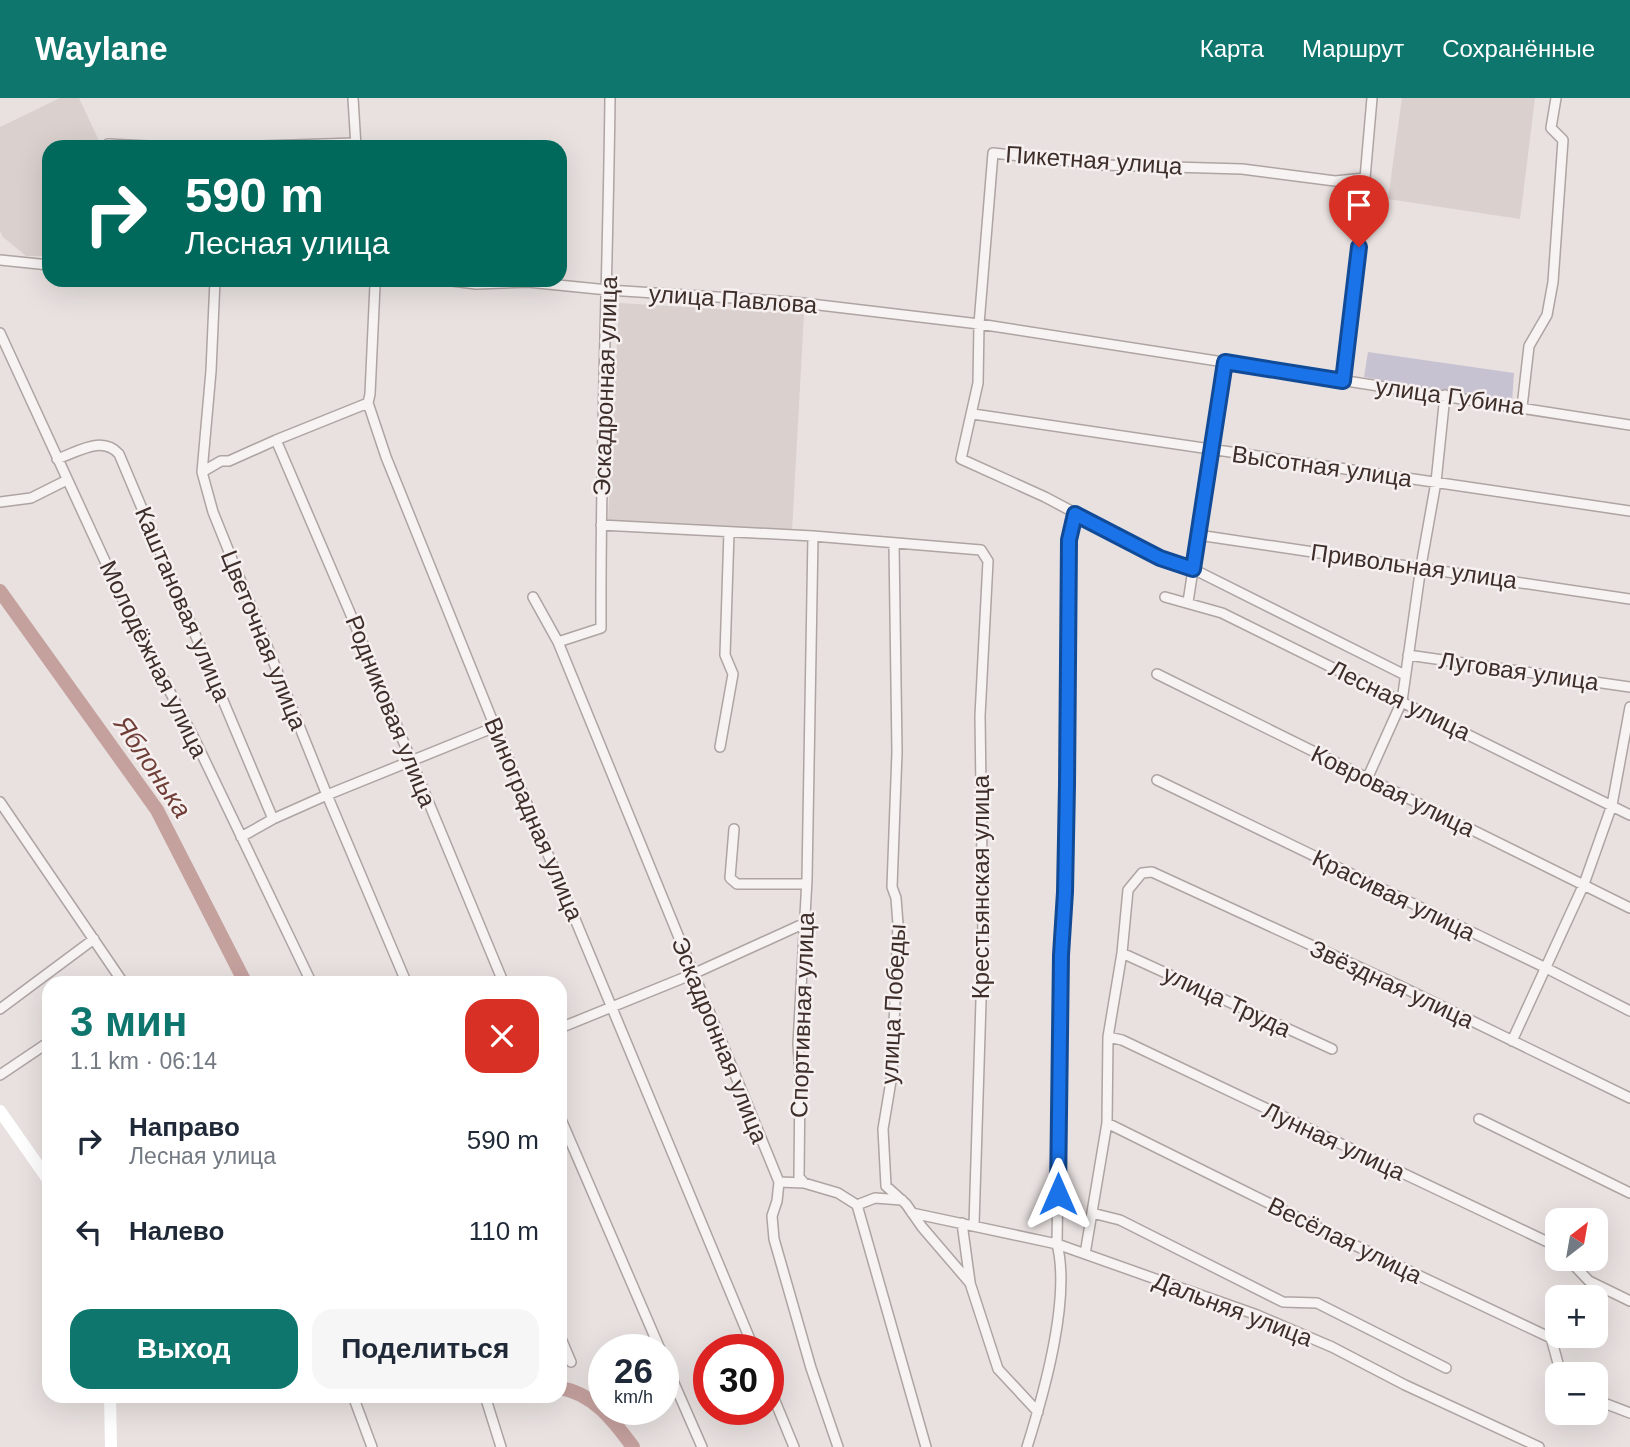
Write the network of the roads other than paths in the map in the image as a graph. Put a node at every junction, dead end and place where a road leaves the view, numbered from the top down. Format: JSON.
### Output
{"nodes":[{"id":1,"x":353,"y":98,"type":"edge"},
{"id":2,"x":610,"y":98,"type":"edge"},
{"id":3,"x":1372,"y":98,"type":"edge"},
{"id":4,"x":1556,"y":98,"type":"edge"},
{"id":5,"x":356,"y":140,"type":"edge"},
{"id":6,"x":1365,"y":178,"type":"junction"},
{"id":7,"x":0,"y":260,"type":"edge"},
{"id":8,"x":42,"y":264,"type":"edge"},
{"id":9,"x":567,"y":286,"type":"edge"},
{"id":10,"x":215,"y":287,"type":"edge"},
{"id":11,"x":375,"y":287,"type":"edge"},
{"id":12,"x":608,"y":290,"type":"junction"},
{"id":13,"x":979,"y":324,"type":"junction"},
{"id":14,"x":0,"y":333,"type":"edge"},
{"id":15,"x":1225,"y":362,"type":"junction"},
{"id":16,"x":1343,"y":381,"type":"junction"},
{"id":17,"x":1446,"y":395,"type":"junction"},
{"id":18,"x":368,"y":403,"type":"junction"},
{"id":19,"x":1522,"y":407,"type":"junction"},
{"id":20,"x":973,"y":414,"type":"junction"},
{"id":21,"x":1630,"y":425,"type":"edge"},
{"id":22,"x":276,"y":440,"type":"junction"},
{"id":23,"x":1211,"y":450,"type":"junction"},
{"id":24,"x":57,"y":459,"type":"junction"},
{"id":25,"x":202,"y":472,"type":"junction"},
{"id":26,"x":67,"y":480,"type":"junction"},
{"id":27,"x":1436,"y":482,"type":"junction"},
{"id":28,"x":0,"y":502,"type":"edge"},
{"id":29,"x":1630,"y":511,"type":"edge"},
{"id":30,"x":1075,"y":514,"type":"junction"},
{"id":31,"x":601,"y":525,"type":"junction"},
{"id":32,"x":729,"y":532,"type":"junction"},
{"id":33,"x":1198,"y":535,"type":"junction"},
{"id":34,"x":813,"y":536,"type":"junction"},
{"id":35,"x":894,"y":544,"type":"junction"},
{"id":36,"x":1421,"y":566,"type":"junction"},
{"id":37,"x":1193,"y":569,"type":"junction"},
{"id":38,"x":533,"y":597,"type":"dead end"},
{"id":39,"x":1165,"y":597,"type":"dead end"},
{"id":40,"x":1630,"y":598,"type":"edge"},
{"id":41,"x":1188,"y":602,"type":"junction"},
{"id":42,"x":558,"y":642,"type":"junction"},
{"id":43,"x":1408,"y":655,"type":"junction"},
{"id":44,"x":1157,"y":674,"type":"dead end"},
{"id":45,"x":1405,"y":675,"type":"junction"},
{"id":46,"x":1630,"y":687,"type":"edge"},
{"id":47,"x":1402,"y":701,"type":"junction"},
{"id":48,"x":1630,"y":707,"type":"edge"},
{"id":49,"x":495,"y":727,"type":"junction"},
{"id":50,"x":720,"y":747,"type":"dead end"},
{"id":51,"x":412,"y":762,"type":"junction"},
{"id":52,"x":1618,"y":773,"type":"junction"},
{"id":53,"x":1630,"y":775,"type":"edge"},
{"id":54,"x":1367,"y":779,"type":"junction"},
{"id":55,"x":1157,"y":780,"type":"dead end"},
{"id":56,"x":327,"y":795,"type":"junction"},
{"id":57,"x":0,"y":802,"type":"edge"},
{"id":58,"x":1612,"y":805,"type":"junction"},
{"id":59,"x":1630,"y":815,"type":"edge"},
{"id":60,"x":273,"y":819,"type":"junction"},
{"id":61,"x":734,"y":829,"type":"dead end"},
{"id":62,"x":241,"y":837,"type":"junction"},
{"id":63,"x":806,"y":884,"type":"junction"},
{"id":64,"x":1584,"y":884,"type":"junction"},
{"id":65,"x":1630,"y":908,"type":"edge"},
{"id":66,"x":805,"y":923,"type":"junction"},
{"id":67,"x":94,"y":939,"type":"junction"},
{"id":68,"x":1122,"y":953,"type":"junction"},
{"id":69,"x":1546,"y":968,"type":"junction"},
{"id":70,"x":693,"y":974,"type":"junction"},
{"id":71,"x":44,"y":976,"type":"edge"},
{"id":72,"x":119,"y":976,"type":"edge"},
{"id":73,"x":308,"y":976,"type":"edge"},
{"id":74,"x":404,"y":976,"type":"edge"},
{"id":75,"x":500,"y":976,"type":"edge"},
{"id":76,"x":42,"y":978,"type":"edge"},
{"id":77,"x":612,"y":1006,"type":"junction"},
{"id":78,"x":0,"y":1009,"type":"edge"},
{"id":79,"x":1630,"y":1011,"type":"edge"},
{"id":80,"x":567,"y":1025,"type":"edge"},
{"id":81,"x":1108,"y":1037,"type":"junction"},
{"id":82,"x":1512,"y":1041,"type":"junction"},
{"id":83,"x":42,"y":1047,"type":"edge"},
{"id":84,"x":1332,"y":1049,"type":"dead end"},
{"id":85,"x":0,"y":1075,"type":"edge"},
{"id":86,"x":1630,"y":1098,"type":"edge"},
{"id":87,"x":0,"y":1111,"type":"edge"},
{"id":88,"x":1479,"y":1119,"type":"dead end"},
{"id":89,"x":1107,"y":1123,"type":"junction"},
{"id":90,"x":567,"y":1133,"type":"edge"},
{"id":91,"x":42,"y":1171,"type":"edge"},
{"id":92,"x":779,"y":1182,"type":"junction"},
{"id":93,"x":804,"y":1183,"type":"junction"},
{"id":94,"x":1630,"y":1193,"type":"edge"},
{"id":95,"x":902,"y":1200,"type":"junction"},
{"id":96,"x":857,"y":1205,"type":"junction"},
{"id":97,"x":912,"y":1213,"type":"junction"},
{"id":98,"x":1092,"y":1213,"type":"junction"},
{"id":99,"x":962,"y":1223,"type":"junction"},
{"id":100,"x":974,"y":1225,"type":"junction"},
{"id":101,"x":1545,"y":1243,"type":"edge"},
{"id":102,"x":1057,"y":1244,"type":"junction"},
{"id":103,"x":1085,"y":1254,"type":"junction"},
{"id":104,"x":1579,"y":1271,"type":"edge"},
{"id":105,"x":970,"y":1283,"type":"junction"},
{"id":106,"x":1630,"y":1301,"type":"edge"},
{"id":107,"x":654,"y":1334,"type":"edge"},
{"id":108,"x":748,"y":1334,"type":"edge"},
{"id":109,"x":567,"y":1353,"type":"edge"},
{"id":110,"x":571,"y":1362,"type":"dead end"},
{"id":111,"x":1558,"y":1362,"type":"edge"},
{"id":112,"x":1446,"y":1368,"type":"dead end"},
{"id":113,"x":679,"y":1395,"type":"edge"},
{"id":114,"x":110,"y":1403,"type":"edge"},
{"id":115,"x":355,"y":1403,"type":"edge"},
{"id":116,"x":487,"y":1403,"type":"edge"},
{"id":117,"x":1608,"y":1405,"type":"edge"},
{"id":118,"x":1038,"y":1412,"type":"junction"},
{"id":119,"x":1630,"y":1413,"type":"edge"},
{"id":120,"x":784,"y":1423,"type":"edge"},
{"id":121,"x":111,"y":1447,"type":"edge"},
{"id":122,"x":372,"y":1447,"type":"edge"},
{"id":123,"x":502,"y":1447,"type":"edge"},
{"id":124,"x":702,"y":1447,"type":"edge"},
{"id":125,"x":794,"y":1447,"type":"edge"},
{"id":126,"x":838,"y":1447,"type":"edge"},
{"id":127,"x":926,"y":1447,"type":"edge"},
{"id":128,"x":1027,"y":1447,"type":"edge"},
{"id":129,"x":1539,"y":1447,"type":"edge"}],
"edges":[{"from":1,"to":5,"type":"street"},
{"from":2,"to":12,"type":"street","name":"Эскадронная улица"},
{"from":3,"to":6,"type":"street"},
{"from":4,"to":19,"type":"street"},
{"from":6,"to":13,"type":"street","name":"Пикетная улица"},
{"from":6,"to":16,"type":"street"},
{"from":7,"to":8,"type":"street"},
{"from":9,"to":12,"type":"street","name":"улица Павлова"},
{"from":10,"to":25,"type":"street","name":"Цветочная улица"},
{"from":11,"to":18,"type":"street","name":"Виноградная улица"},
{"from":12,"to":13,"type":"street","name":"улица Павлова"},
{"from":12,"to":31,"type":"street","name":"Эскадронная улица"},
{"from":13,"to":15,"type":"street","name":"улица Губина"},
{"from":13,"to":20,"type":"street"},
{"from":14,"to":24,"type":"street","name":"Молодёжная улица"},
{"from":15,"to":16,"type":"street","name":"улица Губина"},
{"from":15,"to":23,"type":"street"},
{"from":16,"to":17,"type":"street","name":"улица Губина"},
{"from":17,"to":19,"type":"street","name":"улица Губина"},
{"from":17,"to":27,"type":"street"},
{"from":18,"to":22,"type":"street"},
{"from":18,"to":49,"type":"street","name":"Виноградная улица"},
{"from":19,"to":21,"type":"street","name":"улица Губина"},
{"from":20,"to":23,"type":"street","name":"Высотная улица"},
{"from":20,"to":30,"type":"street","name":"Лесная улица"},
{"from":22,"to":25,"type":"street"},
{"from":22,"to":51,"type":"street","name":"Родниковая улица"},
{"from":23,"to":27,"type":"street","name":"Высотная улица"},
{"from":23,"to":33,"type":"street"},
{"from":24,"to":26,"type":"street","name":"Молодёжная улица"},
{"from":24,"to":60,"type":"street","name":"Каштановая улица"},
{"from":25,"to":56,"type":"street","name":"Цветочная улица"},
{"from":26,"to":28,"type":"street"},
{"from":26,"to":62,"type":"street","name":"Молодёжная улица"},
{"from":27,"to":29,"type":"street","name":"Высотная улица"},
{"from":27,"to":36,"type":"street"},
{"from":30,"to":37,"type":"street","name":"Лесная улица"},
{"from":30,"to":102,"type":"street"},
{"from":31,"to":32,"type":"street"},
{"from":31,"to":42,"type":"street","name":"Эскадронная улица"},
{"from":32,"to":34,"type":"street"},
{"from":32,"to":50,"type":"street"},
{"from":33,"to":36,"type":"street","name":"Привольная улица"},
{"from":33,"to":37,"type":"street"},
{"from":34,"to":35,"type":"street"},
{"from":34,"to":63,"type":"street","name":"Спортивная улица"},
{"from":35,"to":95,"type":"street","name":"улица Победы"},
{"from":35,"to":100,"type":"street","name":"Крестьянская улица"},
{"from":36,"to":40,"type":"street","name":"Привольная улица"},
{"from":36,"to":43,"type":"street"},
{"from":37,"to":41,"type":"street"},
{"from":37,"to":45,"type":"street","name":"Лесная улица"},
{"from":38,"to":42,"type":"street","name":"Эскадронная улица"},
{"from":39,"to":41,"type":"street","name":"Лесная улица"},
{"from":41,"to":47,"type":"street","name":"Лесная улица"},
{"from":42,"to":70,"type":"street","name":"Эскадронная улица"},
{"from":43,"to":45,"type":"street"},
{"from":43,"to":46,"type":"street","name":"Луговая улица"},
{"from":44,"to":54,"type":"street","name":"Ковровая улица"},
{"from":45,"to":47,"type":"street"},
{"from":47,"to":54,"type":"street"},
{"from":47,"to":58,"type":"street","name":"Лесная улица"},
{"from":48,"to":52,"type":"street"},
{"from":49,"to":51,"type":"street"},
{"from":49,"to":77,"type":"street","name":"Виноградная улица"},
{"from":51,"to":56,"type":"street"},
{"from":51,"to":75,"type":"street","name":"Родниковая улица"},
{"from":52,"to":53,"type":"street"},
{"from":52,"to":58,"type":"street"},
{"from":54,"to":64,"type":"street","name":"Ковровая улица"},
{"from":55,"to":69,"type":"street","name":"Красивая улица"},
{"from":56,"to":60,"type":"street"},
{"from":56,"to":74,"type":"street","name":"Цветочная улица"},
{"from":57,"to":67,"type":"street"},
{"from":58,"to":59,"type":"street","name":"Лесная улица"},
{"from":58,"to":64,"type":"street"},
{"from":60,"to":62,"type":"street"},
{"from":61,"to":63,"type":"street"},
{"from":62,"to":73,"type":"street","name":"Молодёжная улица"},
{"from":63,"to":66,"type":"street","name":"Спортивная улица"},
{"from":64,"to":65,"type":"street","name":"Ковровая улица"},
{"from":64,"to":69,"type":"street"},
{"from":66,"to":70,"type":"street"},
{"from":66,"to":93,"type":"street","name":"Спортивная улица"},
{"from":67,"to":71,"type":"street"},
{"from":67,"to":72,"type":"street"},
{"from":68,"to":81,"type":"street"},
{"from":68,"to":82,"type":"street","name":"Звёздная улица"},
{"from":68,"to":84,"type":"street","name":"улица Труда"},
{"from":69,"to":79,"type":"street","name":"Красивая улица"},
{"from":69,"to":82,"type":"street"},
{"from":70,"to":77,"type":"street"},
{"from":70,"to":92,"type":"street","name":"Эскадронная улица"},
{"from":76,"to":78,"type":"street"},
{"from":77,"to":80,"type":"street"},
{"from":77,"to":108,"type":"street","name":"Виноградная улица"},
{"from":81,"to":89,"type":"street"},
{"from":81,"to":101,"type":"street","name":"Лунная улица"},
{"from":82,"to":86,"type":"street","name":"Звёздная улица"},
{"from":83,"to":85,"type":"street"},
{"from":87,"to":91,"type":"main road"},
{"from":88,"to":94,"type":"street"},
{"from":89,"to":98,"type":"street"},
{"from":89,"to":111,"type":"street","name":"Весёлая улица"},
{"from":90,"to":107,"type":"street"},
{"from":92,"to":93,"type":"street"},
{"from":92,"to":126,"type":"street"},
{"from":93,"to":96,"type":"street"},
{"from":95,"to":96,"type":"street"},
{"from":95,"to":97,"type":"street","name":"улица Победы"},
{"from":96,"to":127,"type":"street"},
{"from":97,"to":99,"type":"street","name":"Дальняя улица"},
{"from":97,"to":105,"type":"street","name":"улица Победы"},
{"from":98,"to":103,"type":"street"},
{"from":98,"to":112,"type":"street"},
{"from":99,"to":100,"type":"street","name":"Дальняя улица"},
{"from":99,"to":105,"type":"street"},
{"from":100,"to":102,"type":"street","name":"Дальняя улица"},
{"from":102,"to":103,"type":"street","name":"Дальняя улица"},
{"from":102,"to":118,"type":"street"},
{"from":103,"to":129,"type":"street","name":"Дальняя улица"},
{"from":104,"to":106,"type":"street"},
{"from":105,"to":118,"type":"street","name":"улица Победы"},
{"from":109,"to":110,"type":"street"},
{"from":113,"to":124,"type":"street"},
{"from":114,"to":121,"type":"main road"},
{"from":115,"to":122,"type":"street"},
{"from":116,"to":123,"type":"street"},
{"from":117,"to":119,"type":"street"},
{"from":118,"to":128,"type":"street"},
{"from":120,"to":125,"type":"street"}]}
